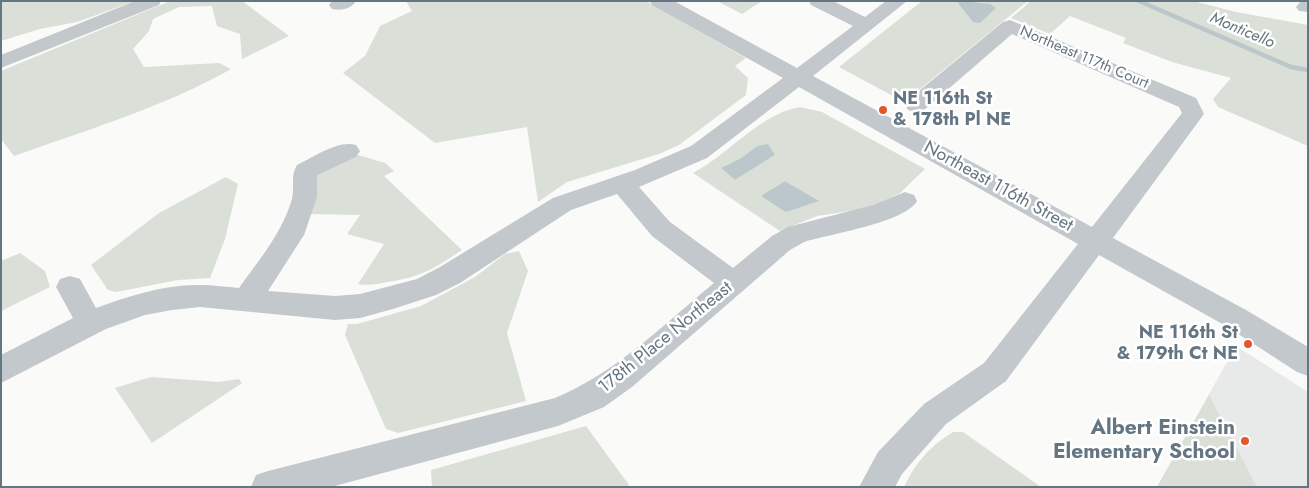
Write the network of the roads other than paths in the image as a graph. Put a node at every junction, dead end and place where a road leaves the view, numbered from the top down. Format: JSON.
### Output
{"nodes":[{"id":1,"x":152,"y":1,"type":"edge"},
{"id":2,"x":659,"y":1,"type":"edge"},
{"id":3,"x":818,"y":1,"type":"edge"},
{"id":4,"x":898,"y":1,"type":"edge"},
{"id":5,"x":866,"y":25,"type":"junction"},
{"id":6,"x":1,"y":62,"type":"edge"},
{"id":7,"x":800,"y":77,"type":"junction"},
{"id":8,"x":916,"y":105,"type":"dead end"},
{"id":9,"x":348,"y":151,"type":"dead end"},
{"id":10,"x":623,"y":184,"type":"junction"},
{"id":11,"x":905,"y":201,"type":"dead end"},
{"id":12,"x":1095,"y":240,"type":"junction"},
{"id":13,"x":734,"y":283,"type":"junction"},
{"id":14,"x":70,"y":287,"type":"dead end"},
{"id":15,"x":247,"y":300,"type":"junction"},
{"id":16,"x":89,"y":322,"type":"junction"},
{"id":17,"x":1308,"y":363,"type":"edge"},
{"id":18,"x":1,"y":370,"type":"edge"},
{"id":19,"x":268,"y":487,"type":"edge"},
{"id":20,"x":876,"y":487,"type":"edge"}],
"edges":[{"from":1,"to":6,"type":"street"},
{"from":2,"to":7,"type":"street","name":"Northeast 116th Street"},
{"from":3,"to":5,"type":"street"},
{"from":4,"to":5,"type":"street"},
{"from":5,"to":7,"type":"street"},
{"from":7,"to":10,"type":"street"},
{"from":7,"to":12,"type":"street","name":"Northeast 116th Street"},
{"from":8,"to":12,"type":"street","name":"Northeast 117th Court"},
{"from":9,"to":15,"type":"street"},
{"from":10,"to":13,"type":"street"},
{"from":10,"to":15,"type":"street"},
{"from":11,"to":13,"type":"street","name":"178th Place Northeast"},
{"from":12,"to":17,"type":"street","name":"Northeast 116th Street"},
{"from":12,"to":20,"type":"street"},
{"from":13,"to":19,"type":"street","name":"178th Place Northeast"},
{"from":14,"to":16,"type":"street"},
{"from":15,"to":16,"type":"street"},
{"from":16,"to":18,"type":"street"}]}
